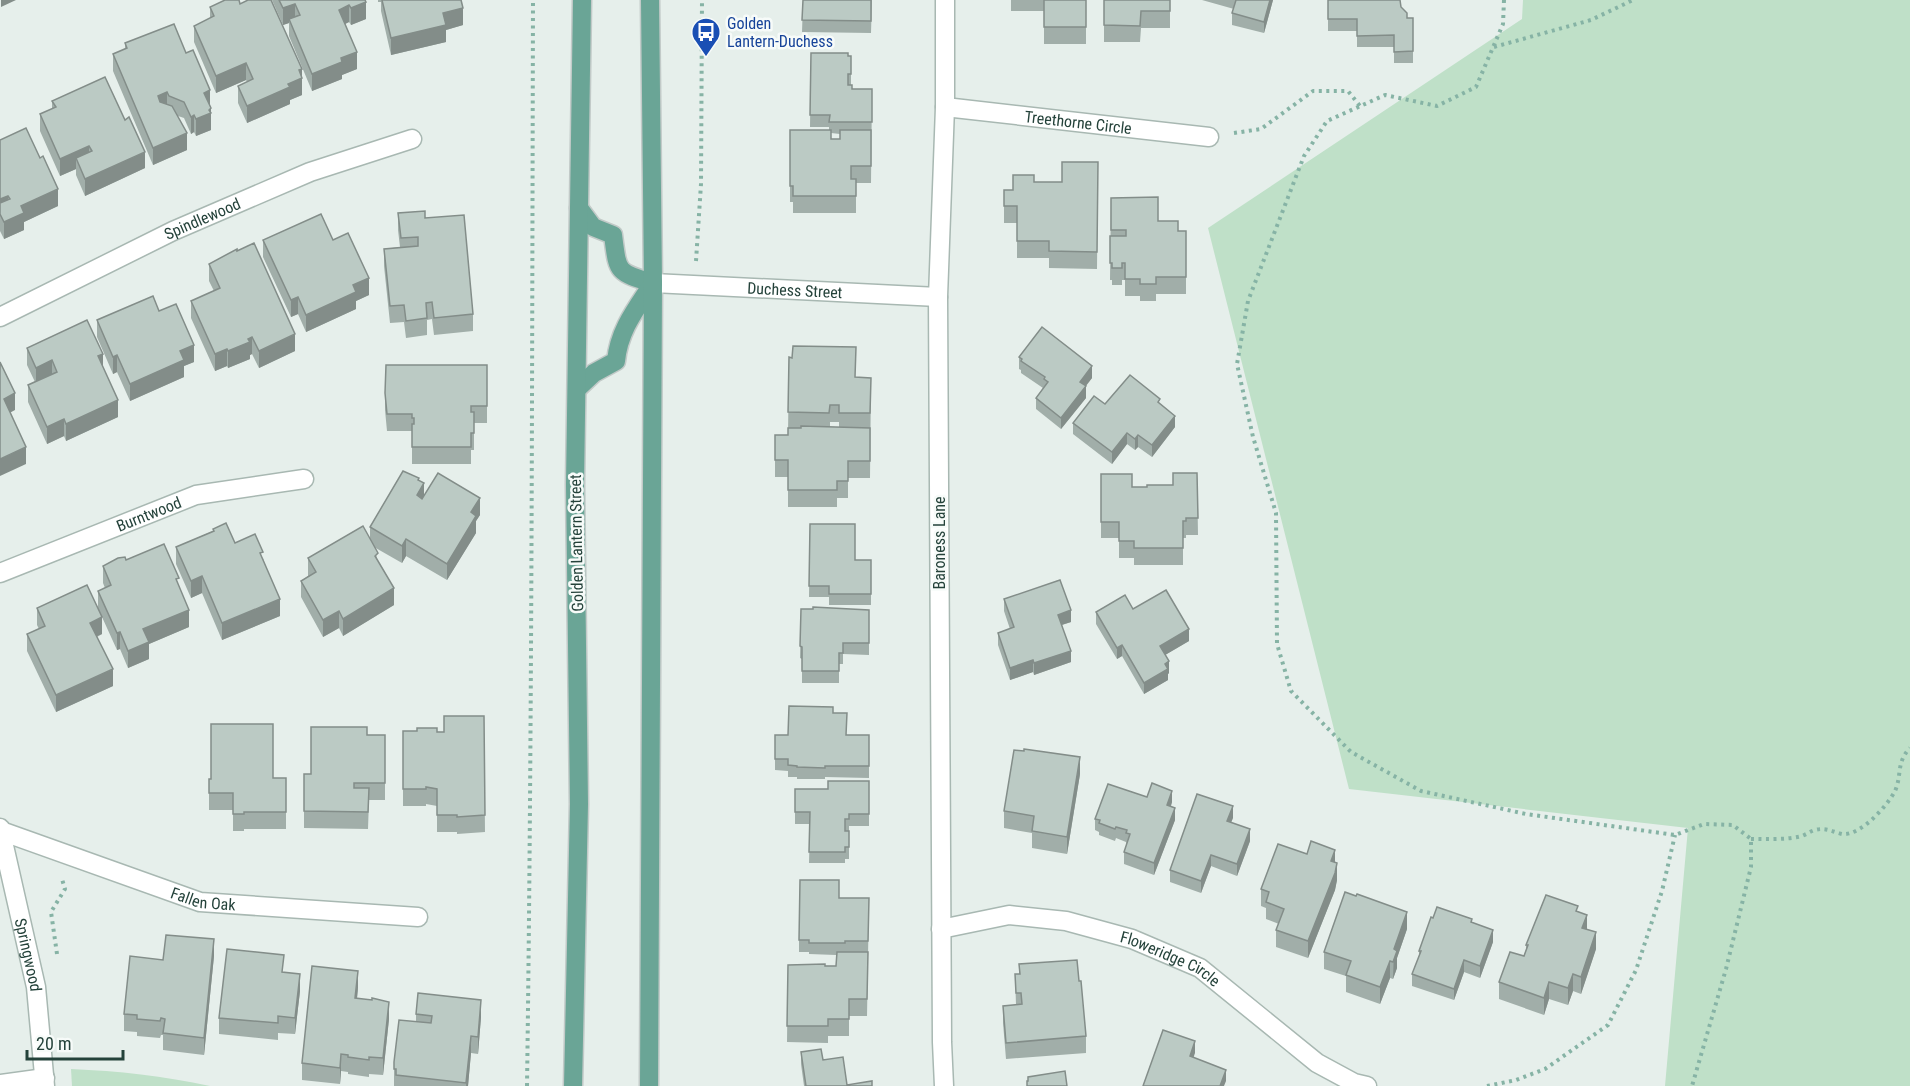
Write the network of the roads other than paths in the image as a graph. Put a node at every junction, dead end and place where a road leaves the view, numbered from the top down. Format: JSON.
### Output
{"nodes":[{"id":1,"x":582,"y":0,"type":"edge"},
{"id":2,"x":651,"y":0,"type":"edge"},
{"id":3,"x":945,"y":0,"type":"edge"},
{"id":4,"x":945,"y":107,"type":"junction"},
{"id":5,"x":1209,"y":137,"type":"road end"},
{"id":6,"x":412,"y":139,"type":"dead end"},
{"id":7,"x":579,"y":208,"type":"junction"},
{"id":8,"x":653,"y":283,"type":"junction"},
{"id":9,"x":938,"y":297,"type":"junction"},
{"id":10,"x":0,"y":317,"type":"edge"},
{"id":11,"x":577,"y":389,"type":"junction"},
{"id":12,"x":304,"y":479,"type":"dead end"},
{"id":13,"x":0,"y":573,"type":"edge"},
{"id":14,"x":1,"y":830,"type":"edge"},
{"id":15,"x":418,"y":917,"type":"dead end"},
{"id":16,"x":941,"y":929,"type":"junction"},
{"id":17,"x":45,"y":1082,"type":"edge"},
{"id":18,"x":0,"y":1083,"type":"edge"},
{"id":19,"x":573,"y":1086,"type":"edge"},
{"id":20,"x":649,"y":1086,"type":"edge"},
{"id":21,"x":944,"y":1086,"type":"edge"},
{"id":22,"x":1367,"y":1086,"type":"edge"}],
"edges":[{"from":1,"to":7,"type":"main road","name":"Golden Lantern Street"},
{"from":2,"to":8,"type":"main road"},
{"from":3,"to":4,"type":"street","name":"Baroness Lane"},
{"from":4,"to":5,"type":"street","name":"Treethorne Circle"},
{"from":4,"to":9,"type":"street","name":"Baroness Lane"},
{"from":6,"to":10,"type":"street","name":"Spindlewood"},
{"from":7,"to":8,"type":"main road"},
{"from":7,"to":11,"type":"main road","name":"Golden Lantern Street"},
{"from":8,"to":9,"type":"street","name":"Duchess Street"},
{"from":8,"to":11,"type":"main road"},
{"from":8,"to":20,"type":"main road"},
{"from":9,"to":16,"type":"street","name":"Baroness Lane"},
{"from":11,"to":19,"type":"main road","name":"Golden Lantern Street"},
{"from":12,"to":13,"type":"street","name":"Burntwood"},
{"from":14,"to":15,"type":"street","name":"Fallen Oak"},
{"from":14,"to":17,"type":"street","name":"Springwood"},
{"from":16,"to":21,"type":"street","name":"Baroness Lane"},
{"from":16,"to":22,"type":"street","name":"Floweridge Circle"},
{"from":17,"to":18,"type":"street"}]}
